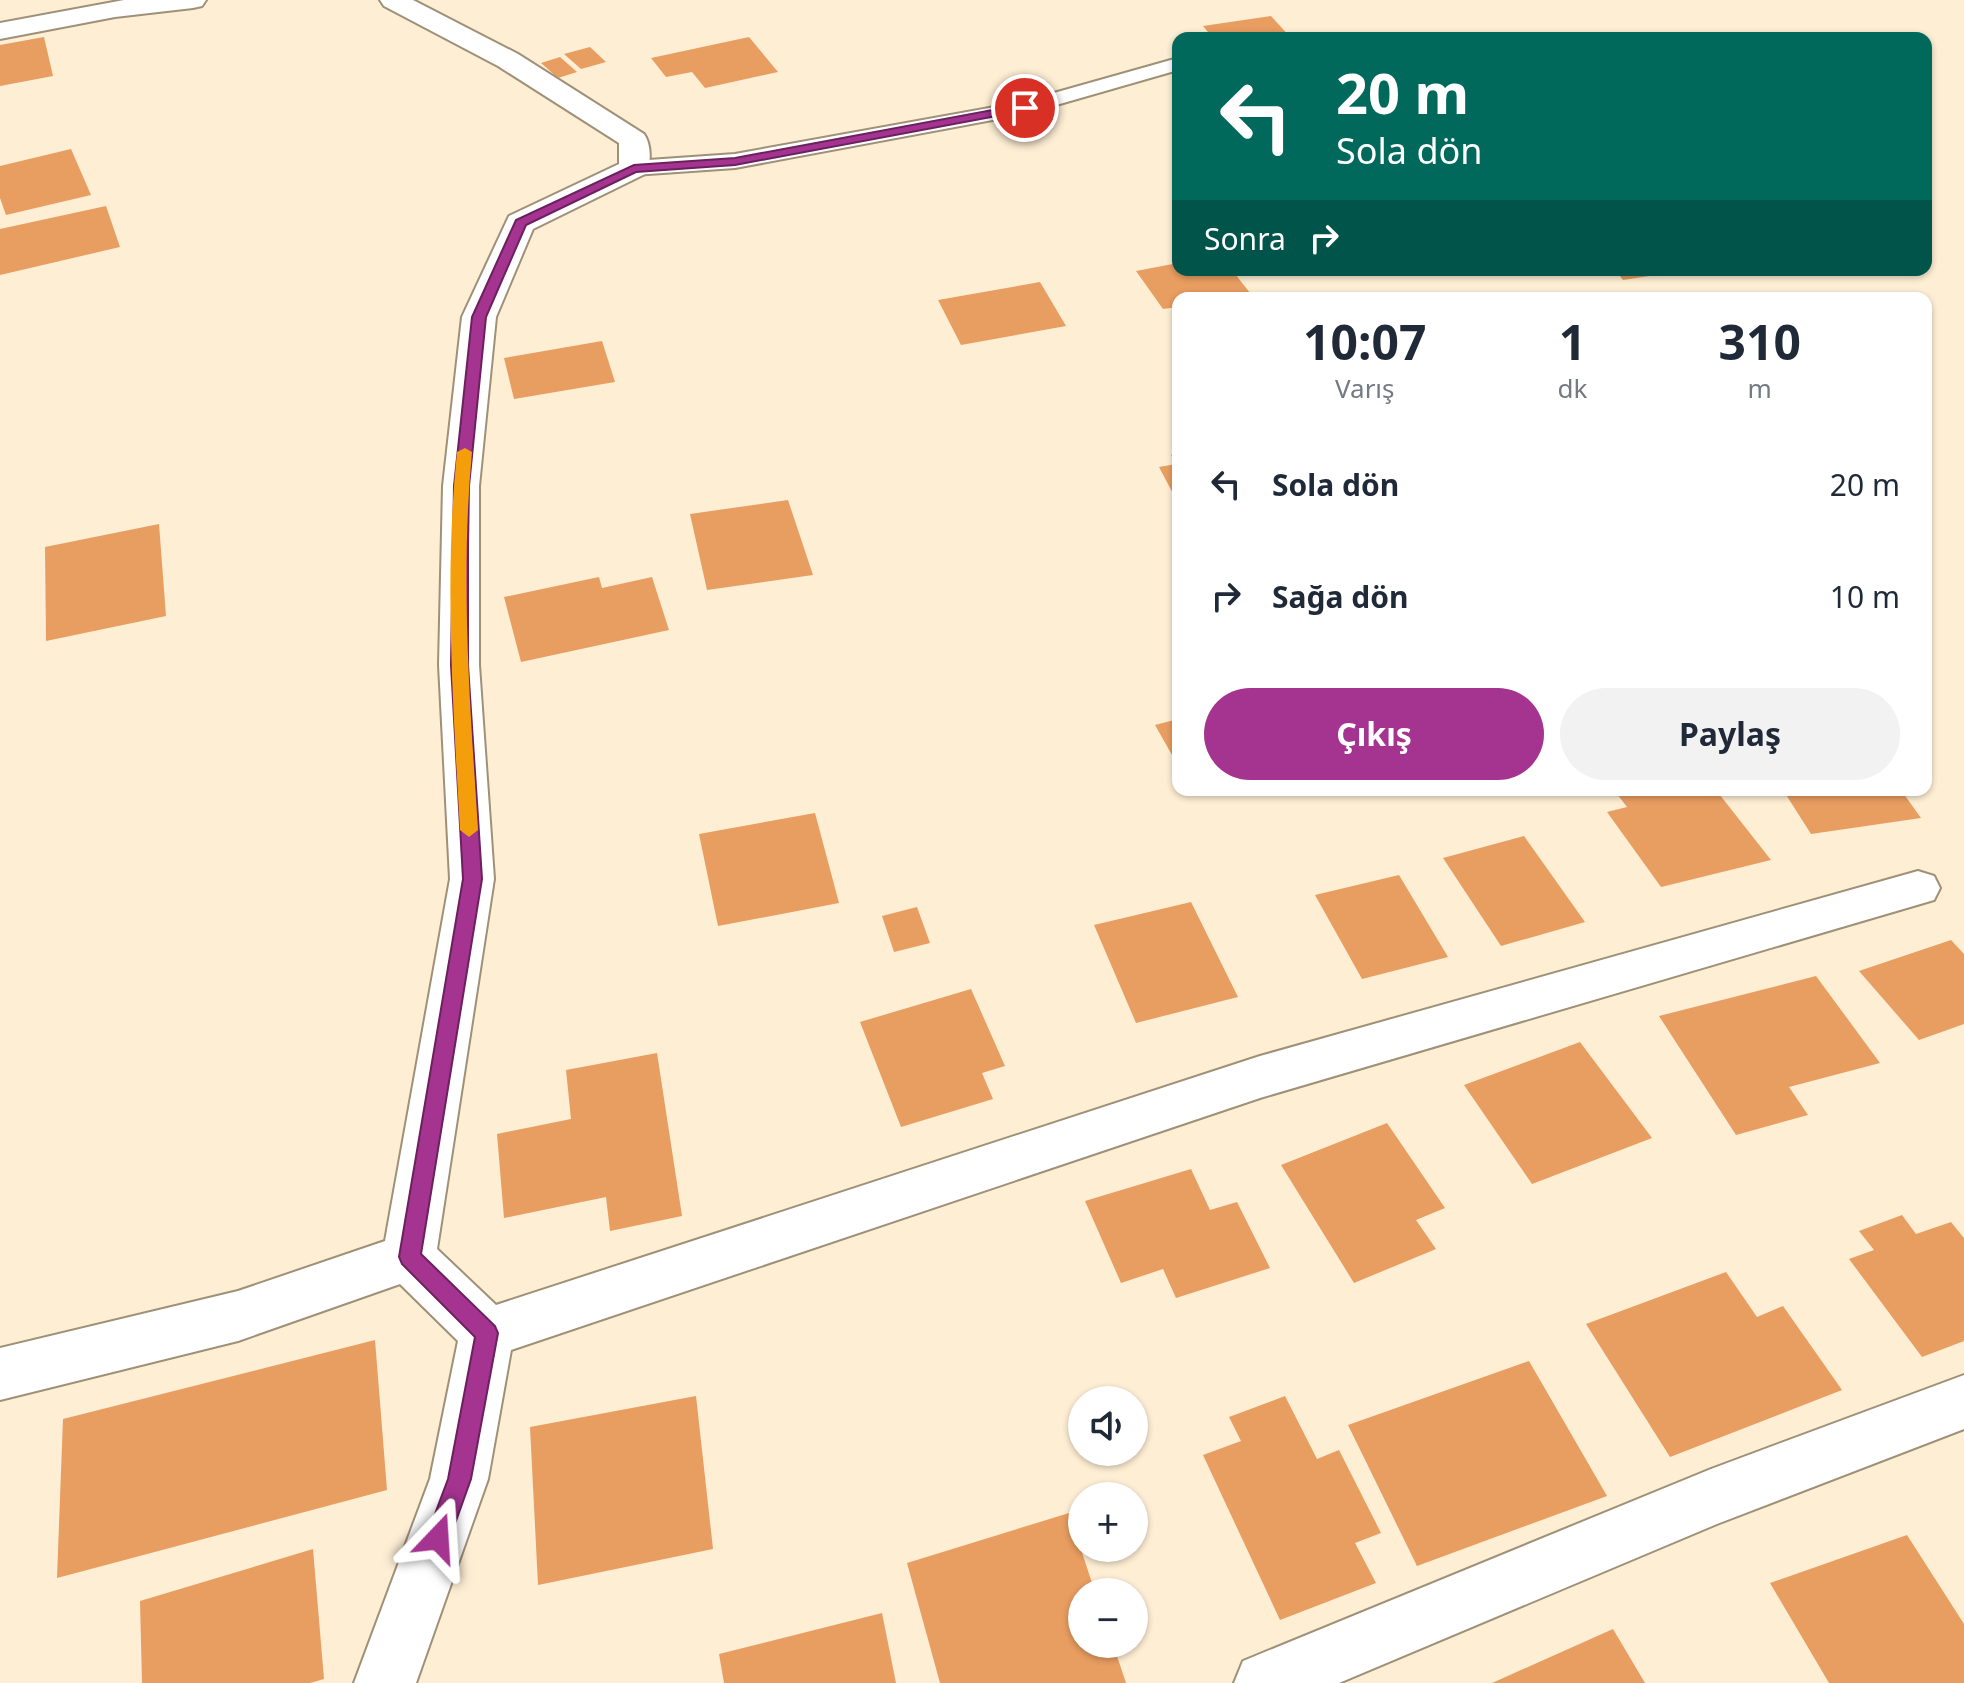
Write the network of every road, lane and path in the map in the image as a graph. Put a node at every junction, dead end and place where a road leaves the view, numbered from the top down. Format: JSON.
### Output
{"nodes":[{"id":1,"x":193,"y":0,"type":"edge"},
{"id":2,"x":393,"y":0,"type":"edge"},
{"id":3,"x":0,"y":31,"type":"edge"},
{"id":4,"x":1172,"y":66,"type":"edge"},
{"id":5,"x":634,"y":168,"type":"junction"},
{"id":6,"x":1918,"y":888,"type":"dead end"},
{"id":7,"x":409,"y":1257,"type":"junction"},
{"id":8,"x":487,"y":1333,"type":"junction"},
{"id":9,"x":0,"y":1374,"type":"edge"},
{"id":10,"x":1964,"y":1402,"type":"edge"},
{"id":11,"x":1271,"y":1682,"type":"edge"},
{"id":12,"x":385,"y":1683,"type":"edge"}],
"edges":[{"from":1,"to":3,"type":"street"},
{"from":2,"to":5,"type":"street"},
{"from":4,"to":5,"type":"lane"},
{"from":5,"to":7,"type":"street"},
{"from":6,"to":8,"type":"street"},
{"from":7,"to":8,"type":"street"},
{"from":7,"to":9,"type":"street"},
{"from":8,"to":12,"type":"street"},
{"from":10,"to":11,"type":"street"}]}
